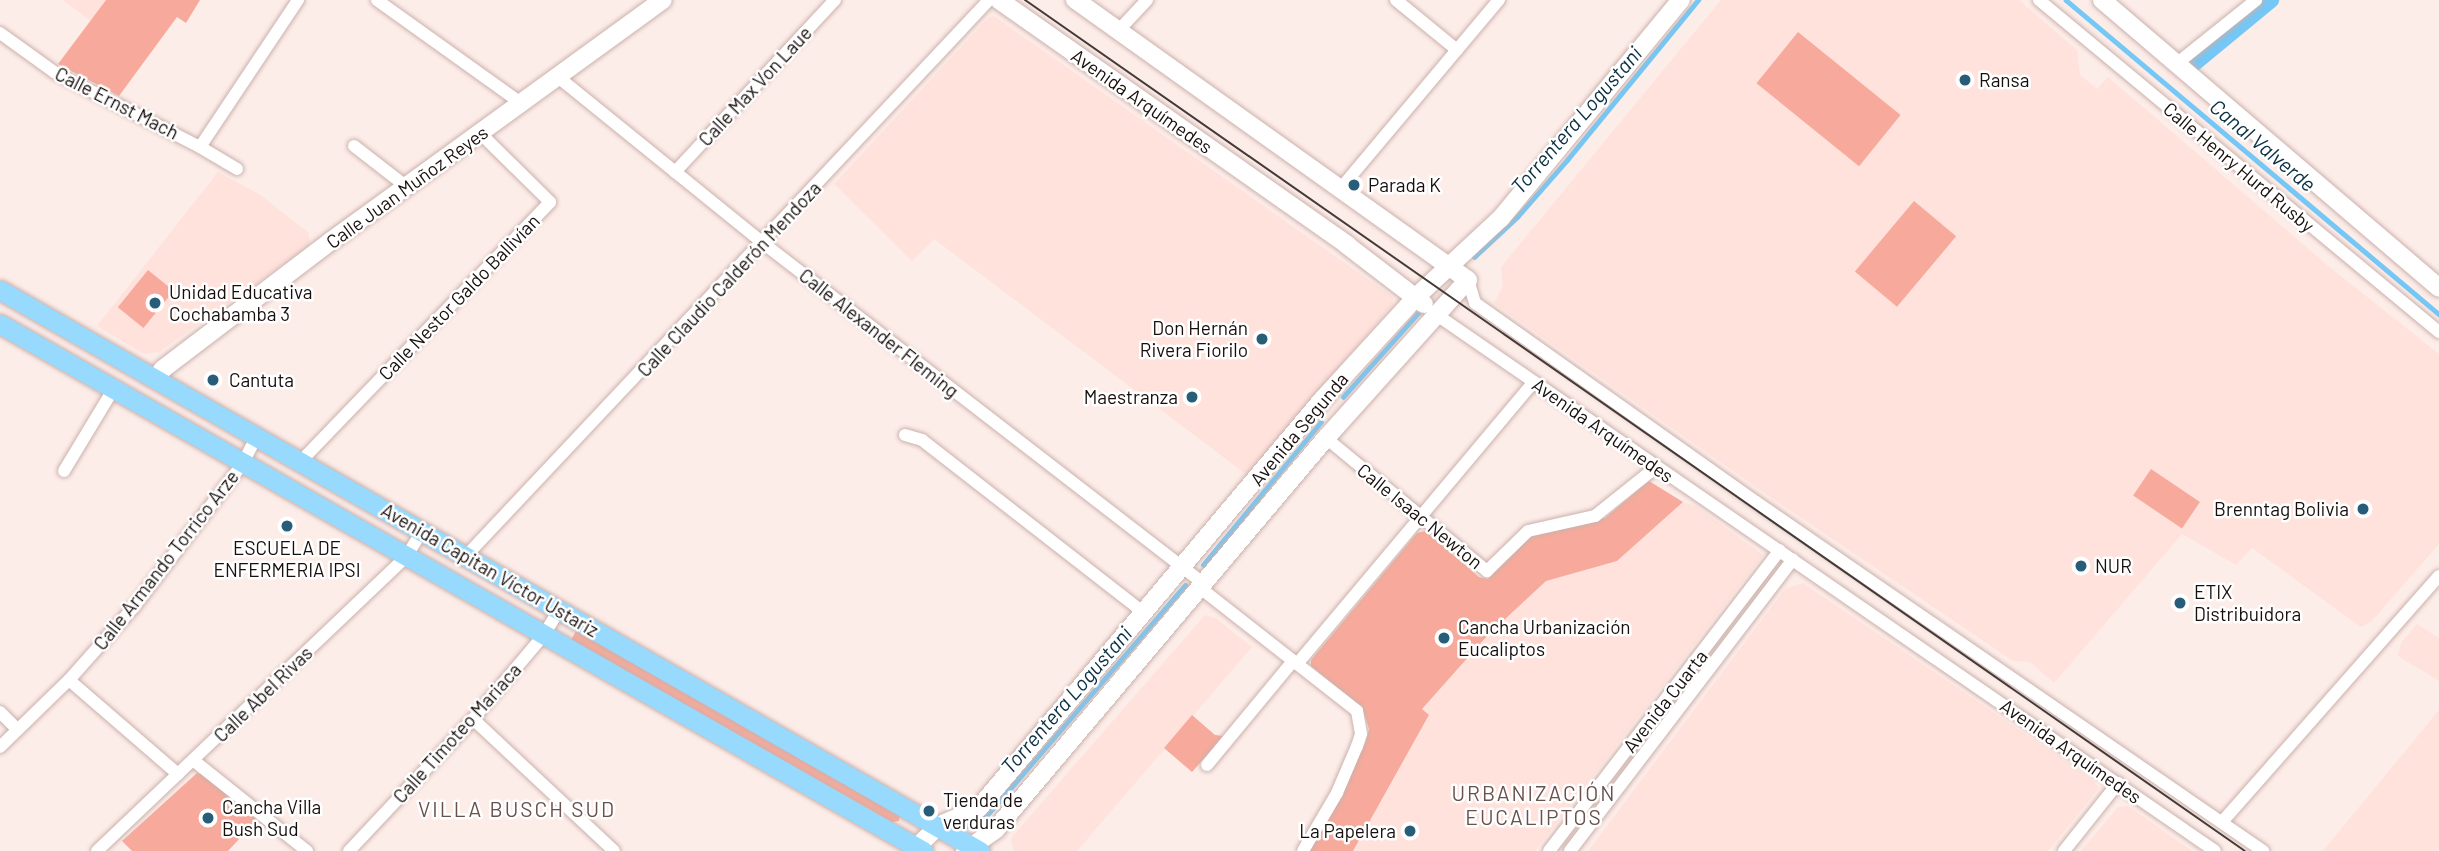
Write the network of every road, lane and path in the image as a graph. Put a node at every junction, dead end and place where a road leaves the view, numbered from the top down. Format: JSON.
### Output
{"nodes":[{"id":1,"x":298,"y":0,"type":"edge"},
{"id":2,"x":377,"y":0,"type":"edge"},
{"id":3,"x":663,"y":0,"type":"edge"},
{"id":4,"x":835,"y":0,"type":"edge"},
{"id":5,"x":989,"y":0,"type":"edge"},
{"id":6,"x":999,"y":0,"type":"edge"},
{"id":7,"x":1074,"y":0,"type":"edge"},
{"id":8,"x":1147,"y":0,"type":"edge"},
{"id":9,"x":1396,"y":0,"type":"edge"},
{"id":10,"x":1499,"y":0,"type":"edge"},
{"id":11,"x":2039,"y":0,"type":"edge"},
{"id":12,"x":2102,"y":0,"type":"edge"},
{"id":13,"x":2256,"y":0,"type":"edge"},
{"id":14,"x":1674,"y":2,"type":"edge"},
{"id":15,"x":1119,"y":30,"type":"junction"},
{"id":16,"x":0,"y":33,"type":"edge"},
{"id":17,"x":1457,"y":50,"type":"junction"},
{"id":18,"x":2175,"y":65,"type":"junction"},
{"id":19,"x":558,"y":78,"type":"junction"},
{"id":20,"x":522,"y":104,"type":"junction"},
{"id":21,"x":481,"y":134,"type":"junction"},
{"id":22,"x":354,"y":146,"type":"dead end"},
{"id":23,"x":200,"y":147,"type":"junction"},
{"id":24,"x":237,"y":169,"type":"dead end"},
{"id":25,"x":675,"y":172,"type":"junction"},
{"id":26,"x":407,"y":187,"type":"junction"},
{"id":27,"x":1341,"y":188,"type":"junction"},
{"id":28,"x":763,"y":243,"type":"junction"},
{"id":29,"x":1449,"y":266,"type":"junction"},
{"id":30,"x":1468,"y":280,"type":"junction"},
{"id":31,"x":2439,"y":288,"type":"edge"},
{"id":32,"x":0,"y":290,"type":"edge"},
{"id":33,"x":1416,"y":297,"type":"junction"},
{"id":34,"x":1434,"y":313,"type":"junction"},
{"id":35,"x":0,"y":324,"type":"edge"},
{"id":36,"x":2439,"y":332,"type":"edge"},
{"id":37,"x":156,"y":378,"type":"junction"},
{"id":38,"x":1534,"y":382,"type":"junction"},
{"id":39,"x":114,"y":388,"type":"junction"},
{"id":40,"x":905,"y":435,"type":"dead end"},
{"id":41,"x":257,"y":436,"type":"junction"},
{"id":42,"x":1326,"y":438,"type":"junction"},
{"id":43,"x":301,"y":461,"type":"junction"},
{"id":44,"x":243,"y":463,"type":"junction"},
{"id":45,"x":1655,"y":468,"type":"junction"},
{"id":46,"x":64,"y":471,"type":"dead end"},
{"id":47,"x":1420,"y":518,"type":"junction"},
{"id":48,"x":422,"y":531,"type":"junction"},
{"id":49,"x":1780,"y":550,"type":"junction"},
{"id":50,"x":466,"y":556,"type":"junction"},
{"id":51,"x":406,"y":557,"type":"junction"},
{"id":52,"x":1793,"y":559,"type":"junction"},
{"id":53,"x":1183,"y":567,"type":"junction"},
{"id":54,"x":2439,"y":576,"type":"edge"},
{"id":55,"x":1201,"y":585,"type":"junction"},
{"id":56,"x":559,"y":610,"type":"junction"},
{"id":57,"x":1144,"y":613,"type":"junction"},
{"id":58,"x":543,"y":636,"type":"junction"},
{"id":59,"x":1295,"y":662,"type":"junction"},
{"id":60,"x":69,"y":680,"type":"junction"},
{"id":61,"x":0,"y":712,"type":"edge"},
{"id":62,"x":473,"y":719,"type":"junction"},
{"id":63,"x":18,"y":730,"type":"junction"},
{"id":64,"x":0,"y":747,"type":"edge"},
{"id":65,"x":193,"y":760,"type":"junction"},
{"id":66,"x":1207,"y":765,"type":"dead end"},
{"id":67,"x":178,"y":774,"type":"junction"},
{"id":68,"x":2118,"y":783,"type":"junction"},
{"id":69,"x":907,"y":809,"type":"junction"},
{"id":70,"x":2222,"y":822,"type":"junction"},
{"id":71,"x":938,"y":826,"type":"junction"},
{"id":72,"x":890,"y":831,"type":"junction"},
{"id":73,"x":917,"y":850,"type":"edge"},
{"id":74,"x":972,"y":850,"type":"edge"},
{"id":75,"x":97,"y":851,"type":"edge"},
{"id":76,"x":307,"y":851,"type":"edge"},
{"id":77,"x":349,"y":851,"type":"edge"},
{"id":78,"x":614,"y":851,"type":"edge"},
{"id":79,"x":1303,"y":851,"type":"edge"},
{"id":80,"x":1549,"y":851,"type":"edge"},
{"id":81,"x":1570,"y":851,"type":"edge"},
{"id":82,"x":2064,"y":851,"type":"edge"},
{"id":83,"x":2215,"y":851,"type":"edge"},
{"id":84,"x":2263,"y":851,"type":"edge"}],
"edges":[{"from":1,"to":23,"type":"street"},
{"from":2,"to":20,"type":"street"},
{"from":3,"to":19,"type":"main road","name":"Calle Juan Muñoz Reyes"},
{"from":4,"to":25,"type":"street","name":"Calle Max Von Laue"},
{"from":5,"to":28,"type":"street","name":"Calle Claudio Calderón Mendoza"},
{"from":6,"to":33,"type":"main road","name":"Avenida Arquímedes"},
{"from":7,"to":15,"type":"main road","name":"Avenida Arquímedes"},
{"from":8,"to":15,"type":"street"},
{"from":9,"to":17,"type":"street"},
{"from":10,"to":17,"type":"street"},
{"from":11,"to":36,"type":"street","name":"Calle Henry Hurd Rusby"},
{"from":12,"to":18,"type":"main road","name":"Calle Henry Hurd Rusby"},
{"from":13,"to":18,"type":"street"},
{"from":14,"to":29,"type":"main road","name":"Avenida Segunda"},
{"from":15,"to":27,"type":"main road","name":"Avenida Arquímedes"},
{"from":16,"to":23,"type":"street","name":"Calle Ernst Mach"},
{"from":17,"to":27,"type":"street"},
{"from":18,"to":31,"type":"main road","name":"Calle Henry Hurd Rusby"},
{"from":19,"to":20,"type":"main road","name":"Calle Juan Muñoz Reyes"},
{"from":19,"to":25,"type":"street","name":"Calle Alexander Fleming"},
{"from":20,"to":21,"type":"main road","name":"Calle Juan Muñoz Reyes"},
{"from":21,"to":26,"type":"main road","name":"Calle Juan Muñoz Reyes"},
{"from":21,"to":43,"type":"street","name":"Calle Nestor Galdo Ballivían"},
{"from":22,"to":26,"type":"street"},
{"from":23,"to":24,"type":"street","name":"Calle Ernst Mach"},
{"from":25,"to":28,"type":"street","name":"Calle Alexander Fleming"},
{"from":26,"to":37,"type":"main road","name":"Calle Juan Muñoz Reyes"},
{"from":27,"to":29,"type":"main road","name":"Avenida Arquímedes"},
{"from":28,"to":50,"type":"street","name":"Calle Claudio Calderón Mendoza"},
{"from":28,"to":53,"type":"street","name":"Calle Alexander Fleming"},
{"from":29,"to":30,"type":"main road","name":"Avenida Arquímedes"},
{"from":29,"to":33,"type":"main road","name":"Avenida Segunda"},
{"from":30,"to":34,"type":"main road","name":"Avenida Segunda"},
{"from":30,"to":70,"type":"street","name":"Avenida Arquímedes"},
{"from":32,"to":37,"type":"main road","name":"Avenida Capitan Víctor Ustariz"},
{"from":33,"to":34,"type":"main road","name":"Avenida Arquímedes"},
{"from":33,"to":53,"type":"main road","name":"Avenida Segunda"},
{"from":34,"to":38,"type":"street","name":"Avenida Arquímedes"},
{"from":34,"to":42,"type":"main road","name":"Avenida Segunda"},
{"from":35,"to":39,"type":"main road","name":"Avenida Capitan Víctor Ustariz"},
{"from":37,"to":41,"type":"main road","name":"Avenida Capitan Víctor Ustariz"},
{"from":38,"to":45,"type":"street","name":"Avenida Arquímedes"},
{"from":38,"to":47,"type":"street"},
{"from":39,"to":44,"type":"main road","name":"Avenida Capitan Víctor Ustariz"},
{"from":39,"to":46,"type":"street"},
{"from":40,"to":57,"type":"street"},
{"from":41,"to":43,"type":"main road","name":"Avenida Capitan Víctor Ustariz"},
{"from":41,"to":44,"type":"street","name":"Calle Armando Torrico Arze"},
{"from":42,"to":47,"type":"street","name":"Calle Isaac Newton"},
{"from":42,"to":55,"type":"main road","name":"Avenida Segunda"},
{"from":43,"to":48,"type":"main road","name":"Avenida Capitan Víctor Ustariz"},
{"from":44,"to":51,"type":"main road","name":"Avenida Capitan Víctor Ustariz"},
{"from":44,"to":60,"type":"street","name":"Calle Armando Torrico Arze"},
{"from":45,"to":47,"type":"street","name":"Calle Isaac Newton"},
{"from":45,"to":49,"type":"street","name":"Avenida Arquímedes"},
{"from":47,"to":59,"type":"street"},
{"from":48,"to":50,"type":"main road","name":"Avenida Capitan Víctor Ustariz"},
{"from":48,"to":51,"type":"street","name":"Calle Abel Rivas"},
{"from":49,"to":52,"type":"street","name":"Avenida Arquímedes"},
{"from":49,"to":80,"type":"street","name":"Avenida Cuarta"},
{"from":50,"to":56,"type":"main road","name":"Avenida Capitan Víctor Ustariz"},
{"from":51,"to":58,"type":"main road","name":"Avenida Capitan Víctor Ustariz"},
{"from":51,"to":65,"type":"street","name":"Calle Abel Rivas"},
{"from":52,"to":68,"type":"street","name":"Avenida Arquímedes"},
{"from":52,"to":81,"type":"street","name":"Avenida Cuarta"},
{"from":53,"to":55,"type":"street","name":"Calle Alexander Fleming"},
{"from":53,"to":57,"type":"main road","name":"Avenida Segunda"},
{"from":54,"to":70,"type":"street"},
{"from":55,"to":59,"type":"street","name":"Calle Alexander Fleming"},
{"from":55,"to":74,"type":"main road","name":"Avenida Segunda"},
{"from":56,"to":58,"type":"street","name":"Calle Timoteo Mariaca"},
{"from":56,"to":69,"type":"main road","name":"Avenida Capitan Víctor Ustariz"},
{"from":57,"to":71,"type":"main road","name":"Avenida Segunda"},
{"from":58,"to":62,"type":"street","name":"Calle Timoteo Mariaca"},
{"from":58,"to":72,"type":"main road","name":"Avenida Capitan Víctor Ustariz"},
{"from":59,"to":66,"type":"street"},
{"from":59,"to":79,"type":"street","name":"Calle Alexander Fleming"},
{"from":60,"to":63,"type":"street","name":"Calle Armando Torrico Arze"},
{"from":60,"to":67,"type":"street"},
{"from":61,"to":63,"type":"street"},
{"from":62,"to":77,"type":"street","name":"Calle Timoteo Mariaca"},
{"from":62,"to":78,"type":"street"},
{"from":63,"to":64,"type":"street","name":"Calle Armando Torrico Arze"},
{"from":65,"to":67,"type":"street","name":"Calle Abel Rivas"},
{"from":65,"to":76,"type":"street"},
{"from":67,"to":75,"type":"street","name":"Calle Abel Rivas"},
{"from":68,"to":82,"type":"street"},
{"from":68,"to":83,"type":"street","name":"Avenida Arquímedes"},
{"from":69,"to":71,"type":"main road","name":"Avenida Capitan Víctor Ustariz"},
{"from":69,"to":72,"type":"main road"},
{"from":70,"to":84,"type":"street","name":"Avenida Arquímedes"},
{"from":71,"to":73,"type":"main road","name":"Avenida Segunda"},
{"from":71,"to":74,"type":"main road","name":"Avenida Capitan Víctor Ustariz"},
{"from":72,"to":73,"type":"main road","name":"Avenida Capitan Víctor Ustariz"}]}
